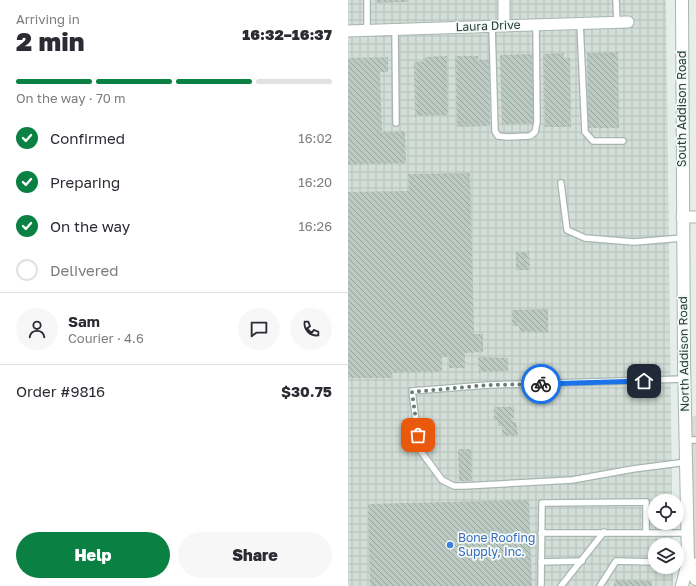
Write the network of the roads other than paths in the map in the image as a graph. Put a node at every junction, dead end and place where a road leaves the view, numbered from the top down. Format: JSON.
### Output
{"nodes":[{"id":1,"x":367,"y":0,"type":"edge"},
{"id":2,"x":504,"y":0,"type":"edge"},
{"id":3,"x":616,"y":0,"type":"edge"},
{"id":4,"x":682,"y":0,"type":"edge"},
{"id":5,"x":622,"y":22,"type":"joint"},
{"id":6,"x":580,"y":23,"type":"junction"},
{"id":7,"x":536,"y":24,"type":"junction"},
{"id":8,"x":504,"y":25,"type":"junction"},
{"id":9,"x":492,"y":26,"type":"junction"},
{"id":10,"x":395,"y":29,"type":"junction"},
{"id":11,"x":367,"y":30,"type":"junction"},
{"id":12,"x":348,"y":31,"type":"edge"},
{"id":13,"x":396,"y":123,"type":"dead end"},
{"id":14,"x":622,"y":141,"type":"dead end"},
{"id":15,"x":561,"y":183,"type":"dead end"},
{"id":16,"x":682,"y":217,"type":"junction"},
{"id":17,"x":696,"y":217,"type":"edge"},
{"id":18,"x":683,"y":238,"type":"junction"},
{"id":19,"x":684,"y":380,"type":"junction"},
{"id":20,"x":691,"y":440,"type":"edge"},
{"id":21,"x":687,"y":462,"type":"junction"},
{"id":22,"x":604,"y":532,"type":"junction"},
{"id":23,"x":646,"y":532,"type":"junction"},
{"id":24,"x":541,"y":533,"type":"junction"},
{"id":25,"x":688,"y":533,"type":"junction"},
{"id":26,"x":582,"y":561,"type":"junction"},
{"id":27,"x":541,"y":562,"type":"junction"},
{"id":28,"x":648,"y":562,"type":"edge"},
{"id":29,"x":689,"y":563,"type":"edge"},
{"id":30,"x":696,"y":579,"type":"edge"},
{"id":31,"x":541,"y":586,"type":"edge"},
{"id":32,"x":561,"y":586,"type":"edge"},
{"id":33,"x":600,"y":586,"type":"edge"},
{"id":34,"x":682,"y":586,"type":"edge"}],
"edges":[{"from":1,"to":11,"type":"lane"},
{"from":2,"to":8,"type":"street"},
{"from":3,"to":5,"type":"lane"},
{"from":4,"to":16,"type":"street","name":"South Addison Road"},
{"from":5,"to":6,"type":"street","name":"Laura Drive"},
{"from":6,"to":7,"type":"street","name":"Laura Drive"},
{"from":6,"to":14,"type":"lane"},
{"from":7,"to":8,"type":"street","name":"Laura Drive"},
{"from":7,"to":9,"type":"lane"},
{"from":8,"to":9,"type":"street","name":"Laura Drive"},
{"from":9,"to":10,"type":"street","name":"Laura Drive"},
{"from":10,"to":11,"type":"street","name":"Laura Drive"},
{"from":10,"to":13,"type":"lane"},
{"from":11,"to":12,"type":"street","name":"Laura Drive"},
{"from":15,"to":18,"type":"lane"},
{"from":16,"to":17,"type":"street"},
{"from":16,"to":18,"type":"street","name":"North Addison Road"},
{"from":18,"to":19,"type":"street","name":"North Addison Road"},
{"from":19,"to":20,"type":"street","name":"North Addison Road"},
{"from":19,"to":21,"type":"lane"},
{"from":20,"to":21,"type":"street","name":"North Addison Road"},
{"from":21,"to":25,"type":"street","name":"North Addison Road"},
{"from":22,"to":23,"type":"lane"},
{"from":22,"to":24,"type":"lane"},
{"from":22,"to":26,"type":"lane"},
{"from":23,"to":24,"type":"lane"},
{"from":23,"to":25,"type":"lane"},
{"from":24,"to":27,"type":"lane"},
{"from":25,"to":29,"type":"street","name":"North Addison Road"},
{"from":26,"to":27,"type":"lane"},
{"from":26,"to":32,"type":"lane"},
{"from":27,"to":31,"type":"lane"},
{"from":28,"to":33,"type":"lane"},
{"from":29,"to":30,"type":"street","name":"North Addison Road"},
{"from":29,"to":34,"type":"street","name":"North Addison Road"}]}
